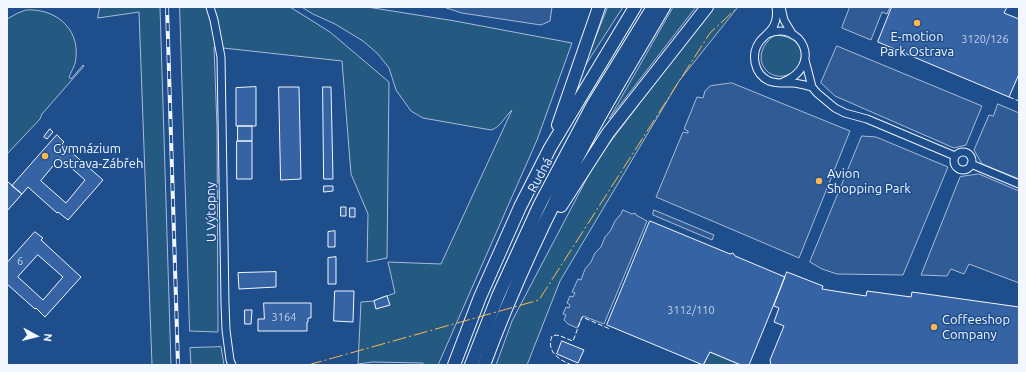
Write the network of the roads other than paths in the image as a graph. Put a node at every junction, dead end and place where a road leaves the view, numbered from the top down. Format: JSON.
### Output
{"nodes":[{"id":1,"x":210,"y":7,"type":"edge"},
{"id":2,"x":599,"y":7,"type":"edge"},
{"id":3,"x":635,"y":7,"type":"edge"},
{"id":4,"x":653,"y":7,"type":"edge"},
{"id":5,"x":664,"y":7,"type":"edge"},
{"id":6,"x":707,"y":7,"type":"edge"},
{"id":7,"x":776,"y":7,"type":"edge"},
{"id":8,"x":781,"y":7,"type":"edge"},
{"id":9,"x":767,"y":34,"type":"junction"},
{"id":10,"x":793,"y":35,"type":"junction"},
{"id":11,"x":805,"y":60,"type":"junction"},
{"id":12,"x":782,"y":83,"type":"junction"},
{"id":13,"x":812,"y":86,"type":"junction"},
{"id":14,"x":550,"y":148,"type":"junction"},
{"id":15,"x":956,"y":156,"type":"junction"},
{"id":16,"x":971,"y":164,"type":"junction"},
{"id":17,"x":1019,"y":184,"type":"edge"},
{"id":18,"x":515,"y":289,"type":"junction"},
{"id":19,"x":232,"y":365,"type":"edge"},
{"id":20,"x":454,"y":365,"type":"edge"},
{"id":21,"x":471,"y":365,"type":"edge"},
{"id":22,"x":484,"y":365,"type":"edge"}],
"edges":[{"from":1,"to":19,"type":"street","name":"U Výtopny"},
{"from":2,"to":14,"type":"highway"},
{"from":3,"to":14,"type":"highway","name":"Rudná"},
{"from":4,"to":21,"type":"highway","name":"Rudná"},
{"from":5,"to":18,"type":"highway"},
{"from":6,"to":18,"type":"highway"},
{"from":7,"to":9,"type":"street"},
{"from":8,"to":10,"type":"street"},
{"from":9,"to":10,"type":"street"},
{"from":9,"to":12,"type":"street"},
{"from":10,"to":11,"type":"street"},
{"from":11,"to":12,"type":"street"},
{"from":11,"to":13,"type":"street"},
{"from":12,"to":13,"type":"street"},
{"from":13,"to":15,"type":"street"},
{"from":14,"to":20,"type":"highway","name":"Rudná"},
{"from":15,"to":16,"type":"street"},
{"from":15,"to":16,"type":"street"},
{"from":16,"to":17,"type":"street"},
{"from":18,"to":22,"type":"highway"}]}
